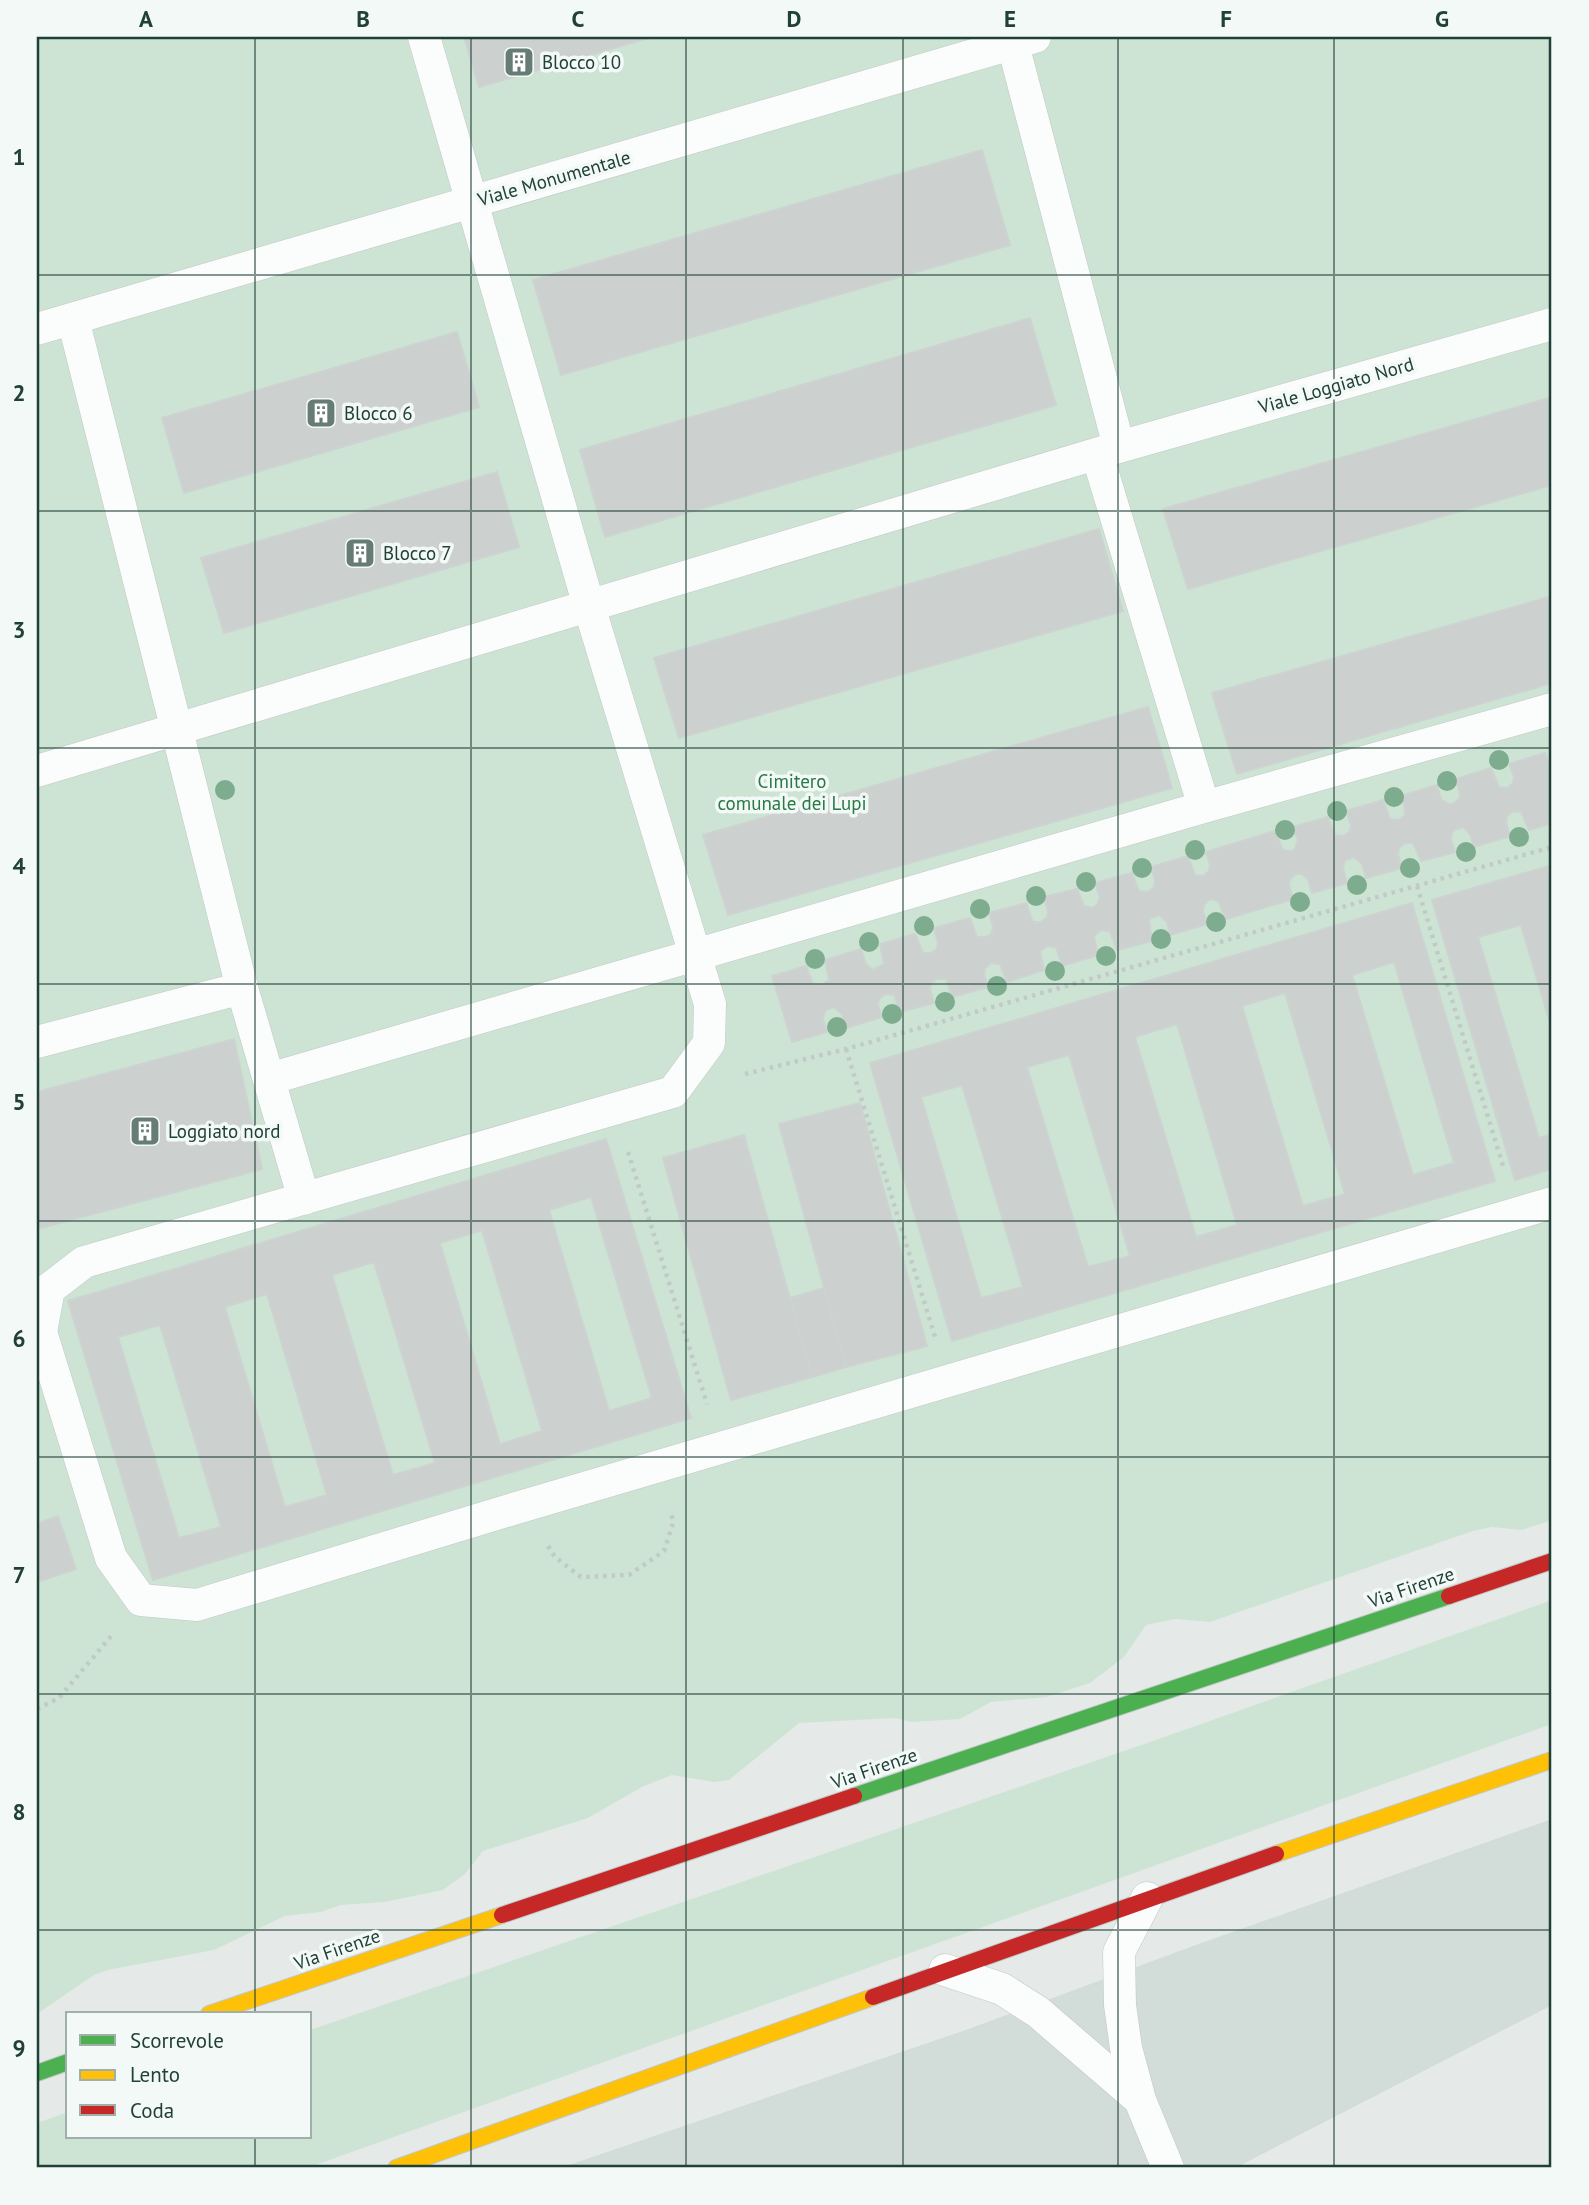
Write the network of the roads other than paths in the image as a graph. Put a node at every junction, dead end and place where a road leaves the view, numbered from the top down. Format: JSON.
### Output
{"nodes":[{"id":1,"x":424,"y":37,"type":"edge"},
{"id":2,"x":1020,"y":39,"type":"edge"},
{"id":3,"x":472,"y":202,"type":"junction"},
{"id":4,"x":73,"y":319,"type":"junction"},
{"id":5,"x":1552,"y":324,"type":"edge"},
{"id":6,"x":37,"y":329,"type":"edge"},
{"id":7,"x":1108,"y":450,"type":"junction"},
{"id":8,"x":589,"y":606,"type":"junction"},
{"id":9,"x":1552,"y":709,"type":"edge"},
{"id":10,"x":177,"y":729,"type":"junction"},
{"id":11,"x":37,"y":771,"type":"edge"},
{"id":12,"x":1205,"y":807,"type":"junction"},
{"id":13,"x":695,"y":956,"type":"junction"},
{"id":14,"x":242,"y":988,"type":"junction"},
{"id":15,"x":37,"y":1042,"type":"edge"},
{"id":16,"x":269,"y":1079,"type":"junction"},
{"id":17,"x":304,"y":1199,"type":"junction"},
{"id":18,"x":1552,"y":1203,"type":"edge"},
{"id":19,"x":1552,"y":1561,"type":"edge"},
{"id":20,"x":1552,"y":1760,"type":"edge"},
{"id":21,"x":1147,"y":1898,"type":"junction"},
{"id":22,"x":945,"y":1970,"type":"junction"},
{"id":23,"x":215,"y":2012,"type":"edge"},
{"id":24,"x":66,"y":2063,"type":"edge"},
{"id":25,"x":37,"y":2073,"type":"edge"},
{"id":26,"x":1140,"y":2100,"type":"junction"},
{"id":27,"x":396,"y":2168,"type":"edge"},
{"id":28,"x":1168,"y":2168,"type":"edge"}],
"edges":[{"from":1,"to":3,"type":"lane"},
{"from":2,"to":3,"type":"lane","name":"Viale Monumentale"},
{"from":2,"to":7,"type":"lane"},
{"from":3,"to":4,"type":"lane","name":"Viale Monumentale"},
{"from":3,"to":8,"type":"lane"},
{"from":4,"to":6,"type":"lane","name":"Viale Monumentale"},
{"from":4,"to":10,"type":"lane"},
{"from":5,"to":7,"type":"lane","name":"Viale Loggiato Nord"},
{"from":7,"to":8,"type":"lane","name":"Viale Loggiato Nord"},
{"from":7,"to":12,"type":"lane"},
{"from":8,"to":10,"type":"lane","name":"Viale Loggiato Nord"},
{"from":8,"to":13,"type":"lane"},
{"from":9,"to":12,"type":"lane"},
{"from":10,"to":11,"type":"lane","name":"Viale Loggiato Nord"},
{"from":10,"to":14,"type":"lane"},
{"from":12,"to":13,"type":"lane"},
{"from":13,"to":16,"type":"lane"},
{"from":13,"to":17,"type":"lane"},
{"from":14,"to":15,"type":"lane"},
{"from":14,"to":16,"type":"lane"},
{"from":16,"to":17,"type":"lane"},
{"from":17,"to":18,"type":"lane"},
{"from":19,"to":23,"type":"main road","name":"Via Firenze"},
{"from":20,"to":21,"type":"main road"},
{"from":21,"to":22,"type":"main road"},
{"from":21,"to":26,"type":"lane"},
{"from":22,"to":26,"type":"lane"},
{"from":22,"to":27,"type":"main road"},
{"from":24,"to":25,"type":"main road"},
{"from":26,"to":28,"type":"lane"}]}
